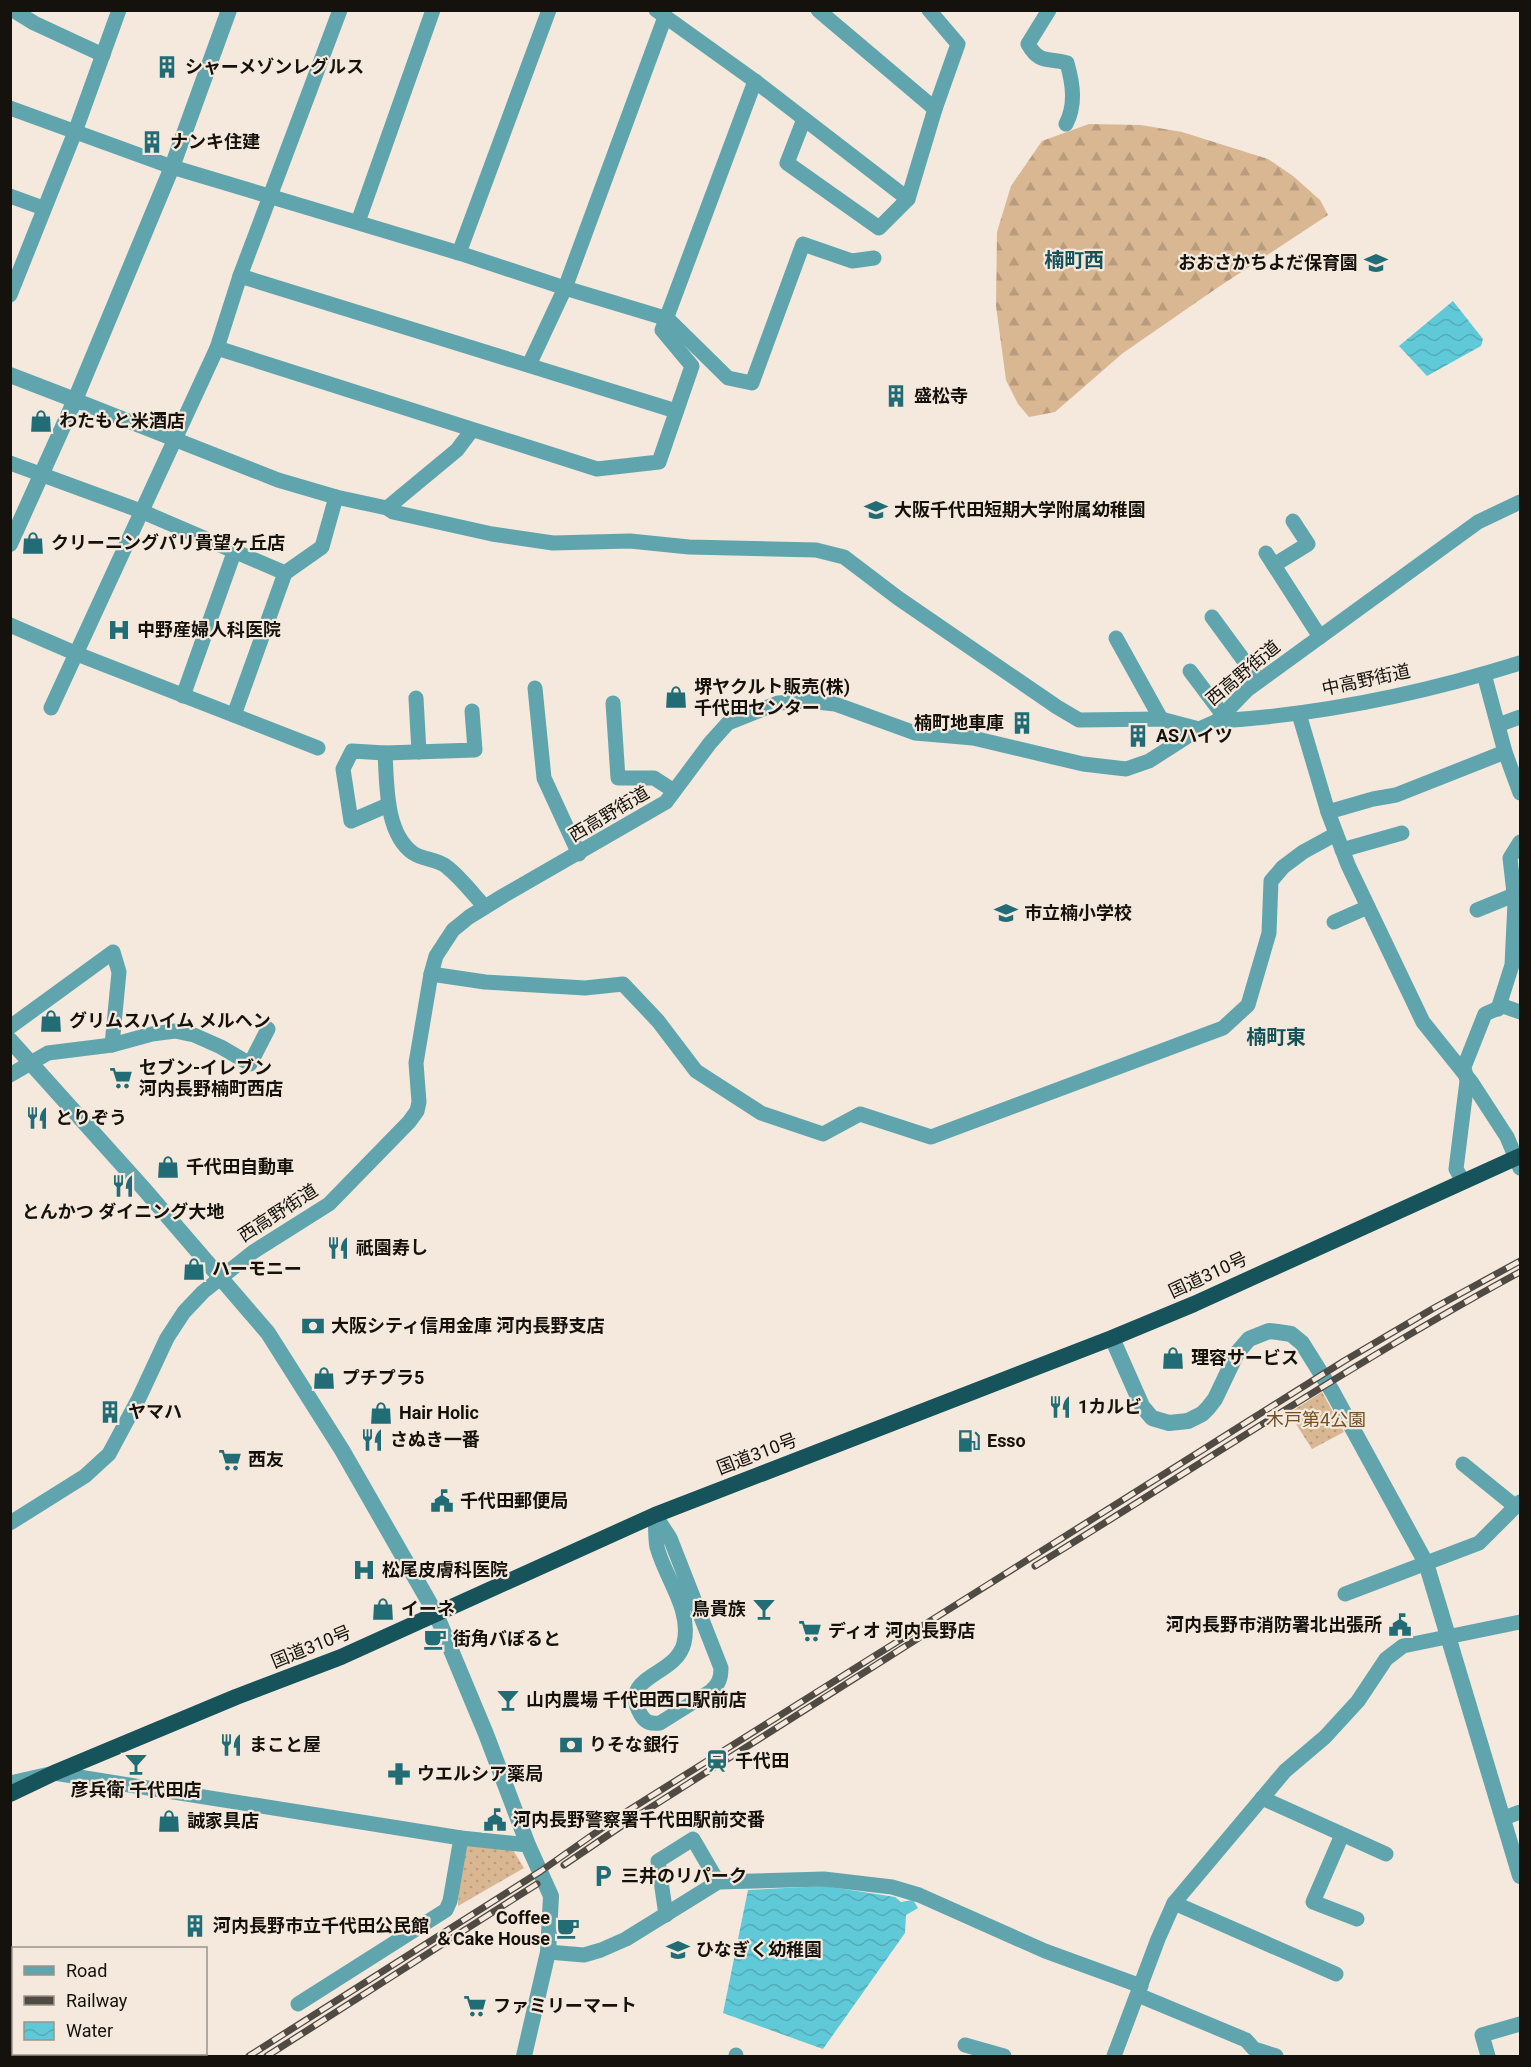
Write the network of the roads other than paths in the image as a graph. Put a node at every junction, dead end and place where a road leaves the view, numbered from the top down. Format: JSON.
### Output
{"nodes":[{"id":1,"x":13,"y":10,"type":"edge"},
{"id":2,"x":119,"y":10,"type":"edge"},
{"id":3,"x":230,"y":10,"type":"edge"},
{"id":4,"x":340,"y":10,"type":"edge"},
{"id":5,"x":433,"y":10,"type":"edge"},
{"id":6,"x":549,"y":10,"type":"edge"},
{"id":7,"x":818,"y":10,"type":"edge"},
{"id":8,"x":929,"y":10,"type":"edge"},
{"id":9,"x":1048,"y":10,"type":"edge"},
{"id":10,"x":660,"y":14,"type":"edge"},
{"id":11,"x":103,"y":55,"type":"junction"},
{"id":12,"x":755,"y":81,"type":"junction"},
{"id":13,"x":10,"y":108,"type":"edge"},
{"id":14,"x":935,"y":109,"type":"junction"},
{"id":15,"x":804,"y":119,"type":"junction"},
{"id":16,"x":1066,"y":124,"type":"dead end"},
{"id":17,"x":75,"y":132,"type":"junction"},
{"id":18,"x":171,"y":166,"type":"junction"},
{"id":19,"x":10,"y":196,"type":"edge"},
{"id":20,"x":271,"y":196,"type":"junction"},
{"id":21,"x":908,"y":199,"type":"junction"},
{"id":22,"x":44,"y":208,"type":"junction"},
{"id":23,"x":357,"y":222,"type":"junction"},
{"id":24,"x":459,"y":253,"type":"junction"},
{"id":25,"x":874,"y":258,"type":"dead end"},
{"id":26,"x":240,"y":276,"type":"junction"},
{"id":27,"x":565,"y":288,"type":"junction"},
{"id":28,"x":12,"y":289,"type":"edge"},
{"id":29,"x":668,"y":319,"type":"junction"},
{"id":30,"x":217,"y":348,"type":"junction"},
{"id":31,"x":529,"y":365,"type":"junction"},
{"id":32,"x":10,"y":375,"type":"edge"},
{"id":33,"x":75,"y":400,"type":"junction"},
{"id":34,"x":676,"y":411,"type":"junction"},
{"id":35,"x":472,"y":430,"type":"junction"},
{"id":36,"x":174,"y":439,"type":"junction"},
{"id":37,"x":10,"y":463,"type":"edge"},
{"id":38,"x":41,"y":475,"type":"junction"},
{"id":39,"x":336,"y":497,"type":"junction"},
{"id":40,"x":1521,"y":502,"type":"edge"},
{"id":41,"x":387,"y":508,"type":"junction"},
{"id":42,"x":141,"y":511,"type":"junction"},
{"id":43,"x":1293,"y":521,"type":"dead end"},
{"id":44,"x":10,"y":543,"type":"edge"},
{"id":45,"x":235,"y":550,"type":"junction"},
{"id":46,"x":285,"y":573,"type":"junction"},
{"id":47,"x":1212,"y":617,"type":"dead end"},
{"id":48,"x":10,"y":625,"type":"edge"},
{"id":49,"x":1320,"y":637,"type":"junction"},
{"id":50,"x":1116,"y":638,"type":"dead end"},
{"id":51,"x":77,"y":654,"type":"junction"},
{"id":52,"x":1521,"y":663,"type":"edge"},
{"id":53,"x":1190,"y":671,"type":"dead end"},
{"id":54,"x":1484,"y":674,"type":"junction"},
{"id":55,"x":1259,"y":681,"type":"junction"},
{"id":56,"x":535,"y":688,"type":"dead end"},
{"id":57,"x":183,"y":696,"type":"junction"},
{"id":58,"x":416,"y":698,"type":"dead end"},
{"id":59,"x":613,"y":703,"type":"dead end"},
{"id":60,"x":51,"y":708,"type":"dead end"},
{"id":61,"x":472,"y":711,"type":"dead end"},
{"id":62,"x":1299,"y":714,"type":"junction"},
{"id":63,"x":234,"y":715,"type":"junction"},
{"id":64,"x":1521,"y":717,"type":"edge"},
{"id":65,"x":1220,"y":718,"type":"junction"},
{"id":66,"x":1161,"y":719,"type":"junction"},
{"id":67,"x":1498,"y":725,"type":"junction"},
{"id":68,"x":1199,"y":729,"type":"junction"},
{"id":69,"x":318,"y":748,"type":"dead end"},
{"id":70,"x":419,"y":752,"type":"junction"},
{"id":71,"x":1505,"y":752,"type":"junction"},
{"id":72,"x":385,"y":753,"type":"junction"},
{"id":73,"x":674,"y":790,"type":"junction"},
{"id":74,"x":1521,"y":792,"type":"edge"},
{"id":75,"x":388,"y":805,"type":"junction"},
{"id":76,"x":1328,"y":812,"type":"junction"},
{"id":77,"x":1402,"y":833,"type":"dead end"},
{"id":78,"x":1336,"y":834,"type":"junction"},
{"id":79,"x":1521,"y":842,"type":"edge"},
{"id":80,"x":1342,"y":850,"type":"junction"},
{"id":81,"x":579,"y":854,"type":"junction"},
{"id":82,"x":1514,"y":895,"type":"junction"},
{"id":83,"x":486,"y":907,"type":"junction"},
{"id":84,"x":1368,"y":907,"type":"junction"},
{"id":85,"x":1477,"y":910,"type":"dead end"},
{"id":86,"x":1334,"y":922,"type":"dead end"},
{"id":87,"x":431,"y":974,"type":"junction"},
{"id":88,"x":1498,"y":1009,"type":"junction"},
{"id":89,"x":1521,"y":1012,"type":"edge"},
{"id":90,"x":10,"y":1027,"type":"edge"},
{"id":91,"x":268,"y":1029,"type":"dead end"},
{"id":92,"x":10,"y":1040,"type":"edge"},
{"id":93,"x":112,"y":1045,"type":"junction"},
{"id":94,"x":30,"y":1063,"type":"junction"},
{"id":95,"x":10,"y":1075,"type":"edge"},
{"id":96,"x":1466,"y":1075,"type":"junction"},
{"id":97,"x":1519,"y":1161,"type":"edge"},
{"id":98,"x":1463,"y":1181,"type":"junction"},
{"id":99,"x":221,"y":1277,"type":"junction"},
{"id":100,"x":1112,"y":1338,"type":"junction"},
{"id":101,"x":1463,"y":1464,"type":"dead end"},
{"id":102,"x":1518,"y":1505,"type":"edge"},
{"id":103,"x":655,"y":1515,"type":"junction"},
{"id":104,"x":10,"y":1523,"type":"edge"},
{"id":105,"x":1426,"y":1563,"type":"junction"},
{"id":106,"x":1345,"y":1594,"type":"dead end"},
{"id":107,"x":436,"y":1614,"type":"junction"},
{"id":108,"x":1521,"y":1622,"type":"edge"},
{"id":109,"x":1448,"y":1637,"type":"junction"},
{"id":110,"x":54,"y":1773,"type":"junction"},
{"id":111,"x":10,"y":1783,"type":"edge"},
{"id":112,"x":10,"y":1794,"type":"edge"},
{"id":113,"x":1262,"y":1798,"type":"junction"},
{"id":114,"x":1521,"y":1812,"type":"edge"},
{"id":115,"x":1504,"y":1818,"type":"junction"},
{"id":116,"x":1342,"y":1835,"type":"junction"},
{"id":117,"x":461,"y":1838,"type":"junction"},
{"id":118,"x":528,"y":1845,"type":"junction"},
{"id":119,"x":1386,"y":1854,"type":"dead end"},
{"id":120,"x":1521,"y":1876,"type":"edge"},
{"id":121,"x":718,"y":1882,"type":"junction"},
{"id":122,"x":1174,"y":1903,"type":"junction"},
{"id":123,"x":666,"y":1914,"type":"junction"},
{"id":124,"x":1357,"y":1919,"type":"dead end"},
{"id":125,"x":548,"y":1952,"type":"junction"},
{"id":126,"x":1336,"y":1974,"type":"dead end"},
{"id":127,"x":1140,"y":1991,"type":"junction"},
{"id":128,"x":298,"y":2004,"type":"dead end"},
{"id":129,"x":1478,"y":2019,"type":"dead end"},
{"id":130,"x":1521,"y":2024,"type":"edge"},
{"id":131,"x":1482,"y":2035,"type":"junction"},
{"id":132,"x":965,"y":2045,"type":"dead end"},
{"id":133,"x":524,"y":2056,"type":"edge"},
{"id":134,"x":1005,"y":2056,"type":"edge"},
{"id":135,"x":1114,"y":2056,"type":"edge"},
{"id":136,"x":1276,"y":2056,"type":"edge"},
{"id":137,"x":1488,"y":2056,"type":"edge"}],
"edges":[{"from":1,"to":11,"type":"street"},
{"from":2,"to":11,"type":"street"},
{"from":3,"to":18,"type":"street"},
{"from":4,"to":20,"type":"street"},
{"from":5,"to":23,"type":"street"},
{"from":6,"to":24,"type":"street"},
{"from":7,"to":14,"type":"street"},
{"from":8,"to":14,"type":"street"},
{"from":9,"to":16,"type":"street"},
{"from":10,"to":12,"type":"street"},
{"from":10,"to":27,"type":"street"},
{"from":11,"to":17,"type":"street"},
{"from":12,"to":15,"type":"street"},
{"from":12,"to":29,"type":"street"},
{"from":13,"to":17,"type":"street"},
{"from":14,"to":21,"type":"street"},
{"from":15,"to":21,"type":"street"},
{"from":15,"to":21,"type":"street"},
{"from":17,"to":18,"type":"street"},
{"from":17,"to":22,"type":"street"},
{"from":18,"to":20,"type":"street"},
{"from":18,"to":33,"type":"street"},
{"from":19,"to":22,"type":"street"},
{"from":20,"to":23,"type":"street"},
{"from":20,"to":26,"type":"street"},
{"from":22,"to":28,"type":"street"},
{"from":23,"to":24,"type":"street"},
{"from":24,"to":27,"type":"street"},
{"from":25,"to":29,"type":"street"},
{"from":26,"to":30,"type":"street"},
{"from":26,"to":31,"type":"street"},
{"from":27,"to":29,"type":"street"},
{"from":27,"to":31,"type":"street"},
{"from":29,"to":34,"type":"street"},
{"from":30,"to":35,"type":"street"},
{"from":30,"to":36,"type":"street"},
{"from":31,"to":34,"type":"street"},
{"from":32,"to":33,"type":"street"},
{"from":33,"to":36,"type":"street"},
{"from":33,"to":38,"type":"street"},
{"from":34,"to":35,"type":"street"},
{"from":35,"to":41,"type":"street"},
{"from":36,"to":39,"type":"street"},
{"from":36,"to":42,"type":"street"},
{"from":37,"to":38,"type":"street"},
{"from":38,"to":42,"type":"street"},
{"from":38,"to":44,"type":"street"},
{"from":39,"to":41,"type":"street"},
{"from":39,"to":46,"type":"street"},
{"from":40,"to":49,"type":"street","name":"西高野街道"},
{"from":41,"to":66,"type":"street"},
{"from":42,"to":45,"type":"street"},
{"from":42,"to":51,"type":"street"},
{"from":43,"to":49,"type":"street"},
{"from":45,"to":46,"type":"street"},
{"from":45,"to":57,"type":"street"},
{"from":46,"to":63,"type":"street"},
{"from":47,"to":55,"type":"street"},
{"from":48,"to":51,"type":"street"},
{"from":49,"to":55,"type":"street","name":"西高野街道"},
{"from":50,"to":66,"type":"street"},
{"from":51,"to":57,"type":"street"},
{"from":51,"to":60,"type":"street"},
{"from":52,"to":54,"type":"street","name":"中高野街道"},
{"from":53,"to":65,"type":"street"},
{"from":54,"to":62,"type":"street","name":"中高野街道"},
{"from":54,"to":67,"type":"street"},
{"from":55,"to":65,"type":"street","name":"西高野街道"},
{"from":56,"to":81,"type":"street"},
{"from":57,"to":63,"type":"street"},
{"from":58,"to":70,"type":"street"},
{"from":59,"to":73,"type":"street"},
{"from":61,"to":70,"type":"street"},
{"from":62,"to":65,"type":"street","name":"中高野街道"},
{"from":62,"to":76,"type":"street"},
{"from":63,"to":69,"type":"street"},
{"from":64,"to":67,"type":"street"},
{"from":65,"to":68,"type":"street","name":"西高野街道"},
{"from":66,"to":68,"type":"street"},
{"from":67,"to":71,"type":"street"},
{"from":68,"to":73,"type":"street","name":"西高野街道"},
{"from":70,"to":72,"type":"street"},
{"from":71,"to":74,"type":"street"},
{"from":71,"to":76,"type":"street"},
{"from":72,"to":75,"type":"street"},
{"from":72,"to":75,"type":"street"},
{"from":73,"to":81,"type":"street","name":"西高野街道"},
{"from":75,"to":83,"type":"street"},
{"from":76,"to":78,"type":"street"},
{"from":77,"to":80,"type":"street"},
{"from":78,"to":80,"type":"street"},
{"from":78,"to":87,"type":"street"},
{"from":79,"to":82,"type":"street"},
{"from":80,"to":84,"type":"street"},
{"from":81,"to":83,"type":"street","name":"西高野街道"},
{"from":82,"to":85,"type":"street"},
{"from":82,"to":88,"type":"street"},
{"from":83,"to":87,"type":"street","name":"西高野街道"},
{"from":84,"to":86,"type":"street"},
{"from":84,"to":96,"type":"street"},
{"from":87,"to":99,"type":"street","name":"西高野街道"},
{"from":88,"to":89,"type":"street"},
{"from":88,"to":96,"type":"street"},
{"from":90,"to":93,"type":"street"},
{"from":91,"to":93,"type":"street"},
{"from":92,"to":94,"type":"street"},
{"from":93,"to":94,"type":"street"},
{"from":94,"to":95,"type":"street"},
{"from":94,"to":99,"type":"street"},
{"from":96,"to":97,"type":"street"},
{"from":96,"to":98,"type":"street"},
{"from":97,"to":98,"type":"highway","name":"国道310号"},
{"from":98,"to":100,"type":"highway","name":"国道310号"},
{"from":99,"to":104,"type":"street","name":"西高野街道"},
{"from":99,"to":107,"type":"street"},
{"from":100,"to":103,"type":"highway","name":"国道310号"},
{"from":100,"to":105,"type":"street"},
{"from":101,"to":102,"type":"street"},
{"from":102,"to":105,"type":"street"},
{"from":103,"to":103,"type":"street"},
{"from":103,"to":107,"type":"highway","name":"国道310号"},
{"from":105,"to":106,"type":"street"},
{"from":105,"to":109,"type":"street"},
{"from":107,"to":110,"type":"highway","name":"国道310号"},
{"from":107,"to":118,"type":"street"},
{"from":108,"to":109,"type":"street"},
{"from":109,"to":113,"type":"street"},
{"from":109,"to":115,"type":"street"},
{"from":110,"to":111,"type":"street"},
{"from":110,"to":112,"type":"highway","name":"国道310号"},
{"from":110,"to":117,"type":"street"},
{"from":113,"to":116,"type":"street"},
{"from":113,"to":122,"type":"street"},
{"from":114,"to":115,"type":"street"},
{"from":115,"to":120,"type":"street"},
{"from":116,"to":119,"type":"street"},
{"from":116,"to":124,"type":"street"},
{"from":117,"to":118,"type":"street"},
{"from":117,"to":128,"type":"street"},
{"from":118,"to":125,"type":"street"},
{"from":121,"to":123,"type":"street"},
{"from":121,"to":123,"type":"street"},
{"from":121,"to":127,"type":"street"},
{"from":122,"to":126,"type":"street"},
{"from":122,"to":127,"type":"street"},
{"from":123,"to":125,"type":"street"},
{"from":125,"to":133,"type":"street"},
{"from":127,"to":135,"type":"street"},
{"from":127,"to":136,"type":"street"},
{"from":129,"to":131,"type":"street"},
{"from":130,"to":131,"type":"street"},
{"from":131,"to":137,"type":"street"},
{"from":132,"to":134,"type":"street"}]}
